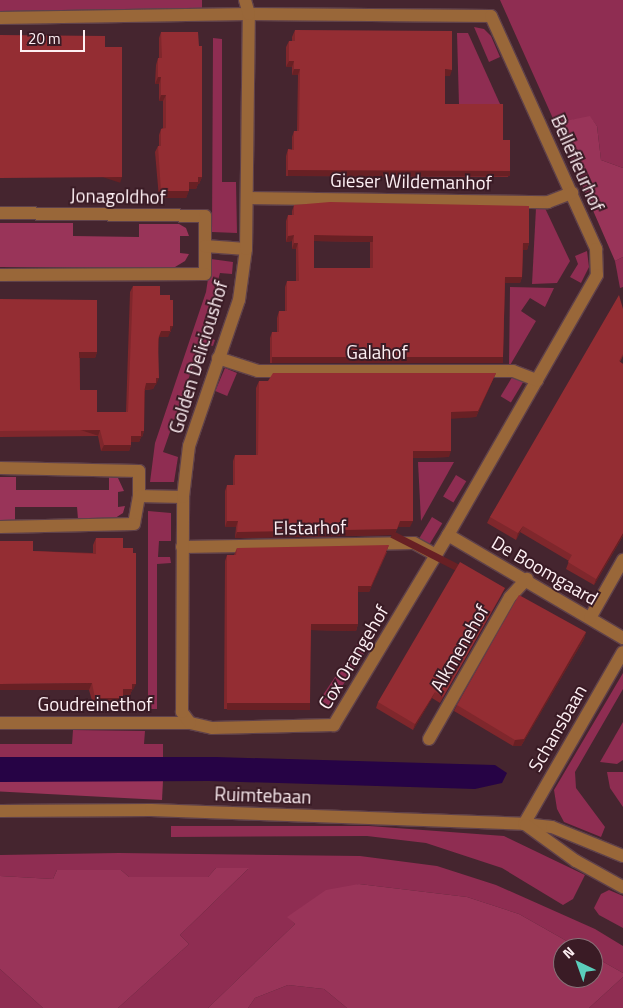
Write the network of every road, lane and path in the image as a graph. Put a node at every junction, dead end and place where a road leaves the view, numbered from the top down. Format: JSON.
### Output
{"nodes":[{"id":1,"x":245,"y":0,"type":"edge"},
{"id":2,"x":249,"y":14,"type":"junction"},
{"id":3,"x":0,"y":18,"type":"edge"},
{"id":4,"x":572,"y":193,"type":"junction"},
{"id":5,"x":247,"y":198,"type":"junction"},
{"id":6,"x":0,"y":214,"type":"edge"},
{"id":7,"x":205,"y":246,"type":"junction"},
{"id":8,"x":246,"y":248,"type":"junction"},
{"id":9,"x":0,"y":275,"type":"edge"},
{"id":10,"x":218,"y":358,"type":"junction"},
{"id":11,"x":537,"y":380,"type":"junction"},
{"id":12,"x":0,"y":468,"type":"edge"},
{"id":13,"x":139,"y":496,"type":"junction"},
{"id":14,"x":183,"y":497,"type":"junction"},
{"id":15,"x":0,"y":526,"type":"edge"},
{"id":16,"x":448,"y":535,"type":"junction"},
{"id":17,"x":182,"y":547,"type":"junction"},
{"id":18,"x":436,"y":554,"type":"junction"},
{"id":19,"x":623,"y":560,"type":"edge"},
{"id":20,"x":527,"y":579,"type":"junction"},
{"id":21,"x":590,"y":618,"type":"junction"},
{"id":22,"x":623,"y":638,"type":"edge"},
{"id":23,"x":623,"y":652,"type":"edge"},
{"id":24,"x":0,"y":723,"type":"edge"},
{"id":25,"x":190,"y":723,"type":"junction"},
{"id":26,"x":429,"y":739,"type":"dead end"},
{"id":27,"x":0,"y":811,"type":"edge"},
{"id":28,"x":524,"y":824,"type":"junction"},
{"id":29,"x":623,"y":856,"type":"edge"},
{"id":30,"x":623,"y":887,"type":"edge"}],
"edges":[{"from":1,"to":2,"type":"street","name":"Golden Delicioushof"},
{"from":2,"to":3,"type":"street"},
{"from":2,"to":4,"type":"street","name":"Bellefleurhof"},
{"from":2,"to":5,"type":"street","name":"Golden Delicioushof"},
{"from":4,"to":5,"type":"street","name":"Gieser Wildemanhof"},
{"from":4,"to":11,"type":"street","name":"Bellefleurhof"},
{"from":5,"to":8,"type":"street","name":"Golden Delicioushof"},
{"from":6,"to":7,"type":"street","name":"Jonagoldhof"},
{"from":7,"to":8,"type":"street"},
{"from":7,"to":9,"type":"street","name":"Jonagoldhof"},
{"from":8,"to":10,"type":"street","name":"Golden Delicioushof"},
{"from":10,"to":11,"type":"street","name":"Galahof"},
{"from":10,"to":14,"type":"street","name":"Golden Delicioushof"},
{"from":11,"to":16,"type":"street","name":"Bellefleurhof"},
{"from":12,"to":13,"type":"street"},
{"from":13,"to":14,"type":"street"},
{"from":13,"to":15,"type":"street"},
{"from":14,"to":17,"type":"street","name":"Golden Delicioushof"},
{"from":16,"to":18,"type":"street","name":"Cox Orangehof"},
{"from":16,"to":20,"type":"street","name":"De Boomgaard"},
{"from":17,"to":18,"type":"street","name":"Elstarhof"},
{"from":17,"to":25,"type":"street","name":"Golden Delicioushof"},
{"from":18,"to":25,"type":"street","name":"Cox Orangehof"},
{"from":19,"to":21,"type":"street"},
{"from":20,"to":21,"type":"street","name":"De Boomgaard"},
{"from":20,"to":26,"type":"street","name":"Alkmenehof"},
{"from":21,"to":22,"type":"street","name":"De Boomgaard"},
{"from":23,"to":28,"type":"street","name":"Schansbaan"},
{"from":24,"to":25,"type":"street","name":"Goudreinethof"},
{"from":27,"to":28,"type":"street","name":"Ruimtebaan"},
{"from":28,"to":29,"type":"street","name":"Ruimtebaan"},
{"from":28,"to":30,"type":"street"}]}
